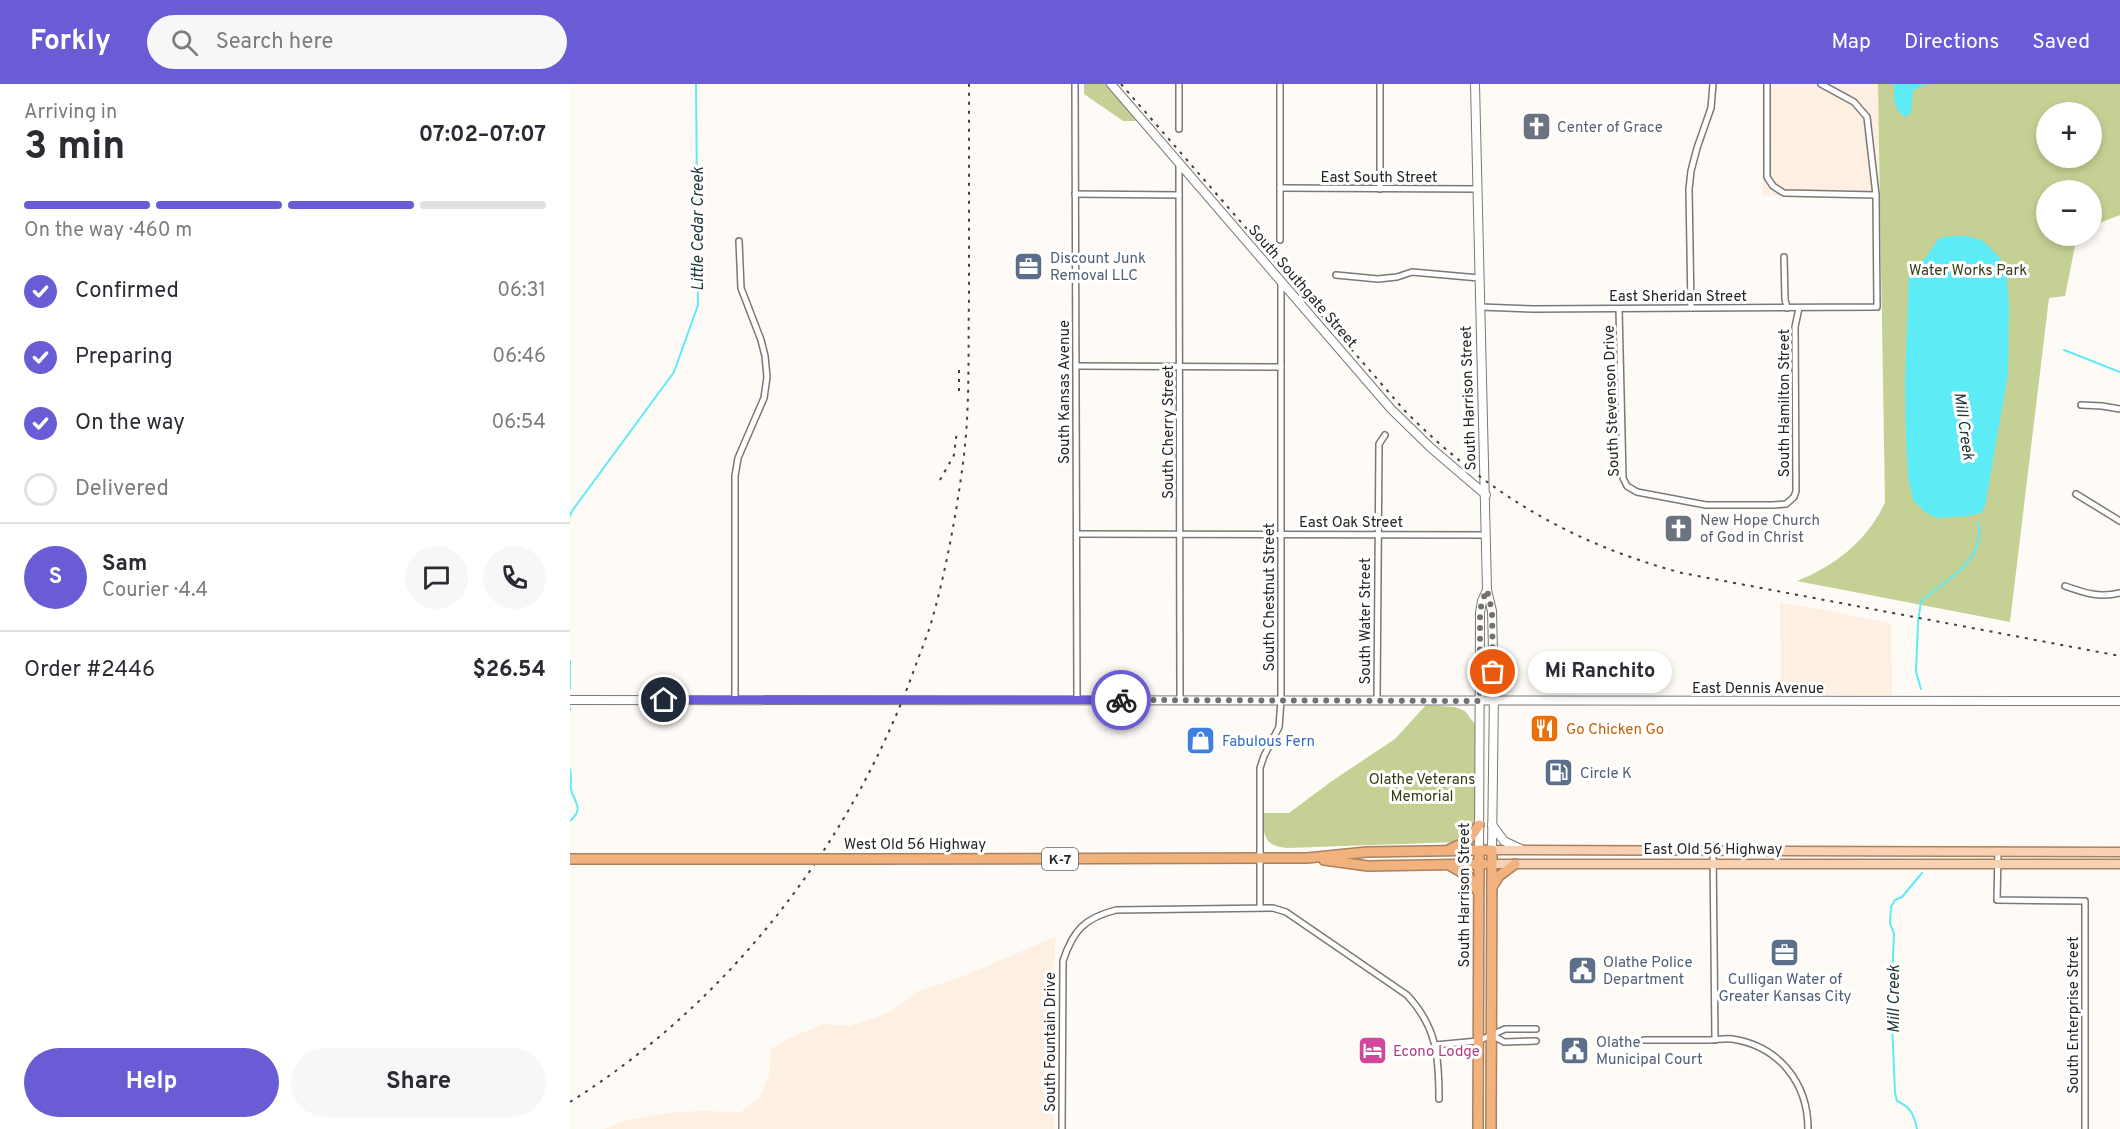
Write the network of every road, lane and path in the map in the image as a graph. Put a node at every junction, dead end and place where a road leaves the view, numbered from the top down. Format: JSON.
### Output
{"nodes":[{"id":1,"x":1075,"y":84,"type":"edge"},
{"id":2,"x":1111,"y":84,"type":"edge"},
{"id":3,"x":1179,"y":84,"type":"edge"},
{"id":4,"x":1280,"y":84,"type":"edge"},
{"id":5,"x":1380,"y":84,"type":"edge"},
{"id":6,"x":1476,"y":84,"type":"edge"},
{"id":7,"x":1713,"y":84,"type":"edge"},
{"id":8,"x":1767,"y":84,"type":"edge"},
{"id":9,"x":1821,"y":84,"type":"edge"},
{"id":10,"x":1179,"y":129,"type":"dead end"},
{"id":11,"x":1179,"y":164,"type":"junction"},
{"id":12,"x":1280,"y":188,"type":"junction"},
{"id":13,"x":1380,"y":189,"type":"junction"},
{"id":14,"x":1478,"y":189,"type":"junction"},
{"id":15,"x":1075,"y":194,"type":"junction"},
{"id":16,"x":1179,"y":195,"type":"junction"},
{"id":17,"x":1876,"y":195,"type":"junction"},
{"id":18,"x":1280,"y":240,"type":"dead end"},
{"id":19,"x":739,"y":241,"type":"dead end"},
{"id":20,"x":1784,"y":257,"type":"dead end"},
{"id":21,"x":1336,"y":275,"type":"dead end"},
{"id":22,"x":1479,"y":278,"type":"junction"},
{"id":23,"x":1281,"y":281,"type":"junction"},
{"id":24,"x":1480,"y":308,"type":"junction"},
{"id":25,"x":1787,"y":308,"type":"junction"},
{"id":26,"x":1799,"y":308,"type":"junction"},
{"id":27,"x":1619,"y":309,"type":"junction"},
{"id":28,"x":1691,"y":309,"type":"junction"},
{"id":29,"x":1077,"y":366,"type":"junction"},
{"id":30,"x":1180,"y":366,"type":"junction"},
{"id":31,"x":1281,"y":367,"type":"junction"},
{"id":32,"x":2081,"y":405,"type":"dead end"},
{"id":33,"x":2120,"y":409,"type":"edge"},
{"id":34,"x":1385,"y":435,"type":"dead end"},
{"id":35,"x":1632,"y":489,"type":"joint"},
{"id":36,"x":2076,"y":494,"type":"dead end"},
{"id":37,"x":1485,"y":495,"type":"junction"},
{"id":38,"x":2120,"y":521,"type":"edge"},
{"id":39,"x":1077,"y":534,"type":"junction"},
{"id":40,"x":1180,"y":534,"type":"junction"},
{"id":41,"x":1281,"y":534,"type":"junction"},
{"id":42,"x":1378,"y":535,"type":"junction"},
{"id":43,"x":1486,"y":535,"type":"junction"},
{"id":44,"x":2065,"y":586,"type":"dead end"},
{"id":45,"x":1487,"y":590,"type":"junction"},
{"id":46,"x":2120,"y":593,"type":"edge"},
{"id":47,"x":570,"y":700,"type":"edge"},
{"id":48,"x":735,"y":700,"type":"junction"},
{"id":49,"x":1077,"y":700,"type":"junction"},
{"id":50,"x":1179,"y":700,"type":"junction"},
{"id":51,"x":1281,"y":700,"type":"junction"},
{"id":52,"x":1377,"y":700,"type":"junction"},
{"id":53,"x":1480,"y":701,"type":"junction"},
{"id":54,"x":1494,"y":701,"type":"junction"},
{"id":55,"x":2120,"y":701,"type":"edge"},
{"id":56,"x":1479,"y":825,"type":"junction"},
{"id":57,"x":1492,"y":825,"type":"junction"},
{"id":58,"x":1479,"y":850,"type":"junction"},
{"id":59,"x":1492,"y":850,"type":"junction"},
{"id":60,"x":1443,"y":851,"type":"junction"},
{"id":61,"x":1525,"y":851,"type":"junction"},
{"id":62,"x":1713,"y":851,"type":"junction"},
{"id":63,"x":2120,"y":852,"type":"edge"},
{"id":64,"x":1998,"y":853,"type":"junction"},
{"id":65,"x":1259,"y":858,"type":"junction"},
{"id":66,"x":1307,"y":858,"type":"junction"},
{"id":67,"x":570,"y":859,"type":"edge"},
{"id":68,"x":1449,"y":864,"type":"junction"},
{"id":69,"x":1479,"y":864,"type":"junction"},
{"id":70,"x":1492,"y":864,"type":"junction"},
{"id":71,"x":1515,"y":864,"type":"junction"},
{"id":72,"x":1713,"y":864,"type":"junction"},
{"id":73,"x":1998,"y":864,"type":"junction"},
{"id":74,"x":2120,"y":864,"type":"edge"},
{"id":75,"x":1492,"y":887,"type":"junction"},
{"id":76,"x":1479,"y":893,"type":"junction"},
{"id":77,"x":1260,"y":908,"type":"junction"},
{"id":78,"x":1536,"y":1029,"type":"dead end"},
{"id":79,"x":1492,"y":1035,"type":"junction"},
{"id":80,"x":1644,"y":1040,"type":"dead end"},
{"id":81,"x":1715,"y":1040,"type":"junction"},
{"id":82,"x":1478,"y":1041,"type":"junction"},
{"id":83,"x":1536,"y":1041,"type":"dead end"},
{"id":84,"x":1435,"y":1046,"type":"junction"},
{"id":85,"x":1439,"y":1099,"type":"dead end"},
{"id":86,"x":1062,"y":1129,"type":"edge"},
{"id":87,"x":1478,"y":1129,"type":"edge"},
{"id":88,"x":1491,"y":1129,"type":"edge"},
{"id":89,"x":1808,"y":1129,"type":"edge"},
{"id":90,"x":2085,"y":1129,"type":"edge"}],
"edges":[{"from":1,"to":15,"type":"street","name":"South Kansas Avenue"},
{"from":2,"to":11,"type":"street","name":"South Southgate Street"},
{"from":3,"to":10,"type":"street"},
{"from":4,"to":12,"type":"street"},
{"from":5,"to":13,"type":"street"},
{"from":6,"to":14,"type":"street","name":"South Harrison Street"},
{"from":7,"to":28,"type":"street"},
{"from":8,"to":17,"type":"street"},
{"from":9,"to":17,"type":"street"},
{"from":11,"to":16,"type":"street","name":"South Cherry Street"},
{"from":11,"to":23,"type":"street","name":"South Southgate Street"},
{"from":12,"to":13,"type":"street","name":"East South Street"},
{"from":12,"to":18,"type":"street"},
{"from":13,"to":14,"type":"street","name":"East South Street"},
{"from":14,"to":22,"type":"street","name":"South Harrison Street"},
{"from":15,"to":16,"type":"street"},
{"from":15,"to":29,"type":"street","name":"South Kansas Avenue"},
{"from":16,"to":30,"type":"street","name":"South Cherry Street"},
{"from":17,"to":26,"type":"street","name":"East Sheridan Street"},
{"from":19,"to":48,"type":"street"},
{"from":20,"to":25,"type":"street"},
{"from":21,"to":22,"type":"street"},
{"from":22,"to":24,"type":"street","name":"South Harrison Street"},
{"from":23,"to":31,"type":"street","name":"South Chestnut Street"},
{"from":23,"to":37,"type":"street","name":"South Southgate Street"},
{"from":24,"to":27,"type":"street","name":"East Sheridan Street"},
{"from":24,"to":37,"type":"street","name":"South Harrison Street"},
{"from":25,"to":26,"type":"street","name":"East Sheridan Street"},
{"from":25,"to":28,"type":"street","name":"East Sheridan Street"},
{"from":26,"to":35,"type":"street","name":"South Hamilton Street"},
{"from":27,"to":28,"type":"street","name":"East Sheridan Street"},
{"from":27,"to":35,"type":"street","name":"South Stevenson Drive"},
{"from":29,"to":30,"type":"street"},
{"from":29,"to":39,"type":"street","name":"South Kansas Avenue"},
{"from":30,"to":31,"type":"street"},
{"from":30,"to":40,"type":"street","name":"South Cherry Street"},
{"from":31,"to":41,"type":"street","name":"South Chestnut Street"},
{"from":32,"to":33,"type":"street"},
{"from":34,"to":42,"type":"street","name":"South Water Street"},
{"from":36,"to":38,"type":"street"},
{"from":37,"to":43,"type":"street","name":"South Harrison Street"},
{"from":39,"to":40,"type":"street","name":"East Oak Street"},
{"from":39,"to":49,"type":"street","name":"South Kansas Avenue"},
{"from":40,"to":41,"type":"street","name":"East Oak Street"},
{"from":40,"to":50,"type":"street","name":"South Cherry Street"},
{"from":41,"to":42,"type":"street","name":"East Oak Street"},
{"from":41,"to":51,"type":"street","name":"South Chestnut Street"},
{"from":42,"to":43,"type":"street","name":"East Oak Street"},
{"from":42,"to":52,"type":"street","name":"South Water Street"},
{"from":43,"to":45,"type":"street","name":"South Harrison Street"},
{"from":44,"to":46,"type":"street"},
{"from":45,"to":53,"type":"street","name":"South Harrison Street"},
{"from":45,"to":54,"type":"street","name":"South Harrison Street"},
{"from":47,"to":48,"type":"street","name":"East Dennis Avenue"},
{"from":48,"to":49,"type":"street","name":"East Dennis Avenue"},
{"from":49,"to":50,"type":"street","name":"East Dennis Avenue"},
{"from":50,"to":51,"type":"street","name":"East Dennis Avenue"},
{"from":51,"to":52,"type":"street","name":"East Dennis Avenue"},
{"from":51,"to":65,"type":"street","name":"South Chestnut Street"},
{"from":52,"to":53,"type":"street","name":"East Dennis Avenue"},
{"from":53,"to":54,"type":"street","name":"East Dennis Avenue"},
{"from":53,"to":56,"type":"street","name":"South Harrison Street"},
{"from":54,"to":55,"type":"street","name":"East Dennis Avenue"},
{"from":54,"to":57,"type":"street","name":"South Harrison Street"},
{"from":56,"to":58,"type":"street","name":"South Harrison Street"},
{"from":56,"to":60,"type":"highway"},
{"from":57,"to":59,"type":"street","name":"South Harrison Street"},
{"from":57,"to":61,"type":"street"},
{"from":58,"to":59,"type":"highway","name":"East Old 56 Highway","number":"K-7"},
{"from":58,"to":60,"type":"highway","name":"East Old 56 Highway","number":"K-7"},
{"from":58,"to":69,"type":"highway","name":"South Harrison Street"},
{"from":59,"to":61,"type":"main road","name":"East Old 56 Highway"},
{"from":59,"to":70,"type":"highway","name":"South Harrison Street"},
{"from":60,"to":66,"type":"highway","name":"East Old 56 Highway","number":"K-7"},
{"from":61,"to":62,"type":"main road","name":"East Old 56 Highway"},
{"from":62,"to":64,"type":"main road","name":"East Old 56 Highway"},
{"from":62,"to":72,"type":"street"},
{"from":63,"to":64,"type":"main road","name":"East Old 56 Highway"},
{"from":64,"to":73,"type":"street"},
{"from":65,"to":66,"type":"highway","name":"East Old 56 Highway","number":"K-7"},
{"from":65,"to":67,"type":"highway","name":"West Old 56 Highway","number":"K-7","bridge":true},
{"from":65,"to":77,"type":"street","name":"South Chestnut Street"},
{"from":66,"to":68,"type":"highway","name":"East Old 56 Highway","number":"K-7"},
{"from":68,"to":69,"type":"highway","name":"East Old 56 Highway"},
{"from":68,"to":76,"type":"highway"},
{"from":69,"to":70,"type":"highway","name":"East Old 56 Highway"},
{"from":69,"to":76,"type":"highway","name":"South Harrison Street"},
{"from":70,"to":71,"type":"main road","name":"East Old 56 Highway"},
{"from":70,"to":75,"type":"highway","name":"South Harrison Street"},
{"from":71,"to":72,"type":"main road","name":"East Old 56 Highway"},
{"from":71,"to":75,"type":"highway"},
{"from":72,"to":73,"type":"main road","name":"East Old 56 Highway"},
{"from":72,"to":81,"type":"street"},
{"from":73,"to":74,"type":"main road","name":"East Old 56 Highway"},
{"from":73,"to":90,"type":"street","name":"South Enterprise Street"},
{"from":75,"to":79,"type":"highway","name":"South Harrison Street"},
{"from":76,"to":82,"type":"highway","name":"South Harrison Street"},
{"from":77,"to":84,"type":"street","name":"South Fountain Drive"},
{"from":77,"to":86,"type":"street","name":"South Fountain Drive"},
{"from":78,"to":79,"type":"street"},
{"from":79,"to":82,"type":"street"},
{"from":79,"to":83,"type":"street"},
{"from":79,"to":88,"type":"highway","name":"South Harrison Street"},
{"from":80,"to":81,"type":"street"},
{"from":81,"to":89,"type":"street"},
{"from":82,"to":84,"type":"street"},
{"from":82,"to":87,"type":"highway","name":"South Harrison Street"},
{"from":84,"to":85,"type":"street","name":"South Fountain Drive"}]}
